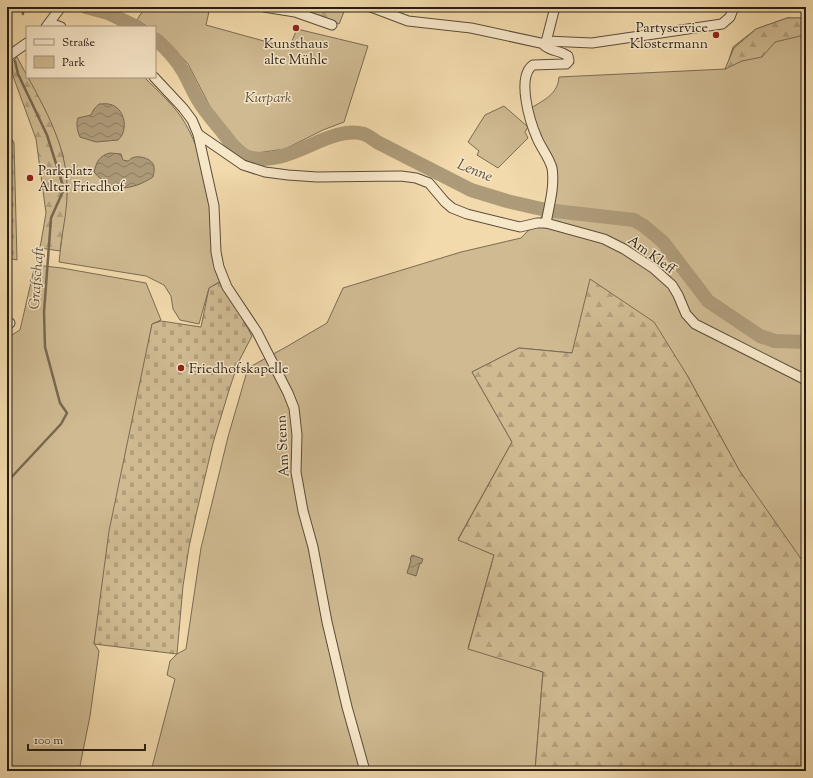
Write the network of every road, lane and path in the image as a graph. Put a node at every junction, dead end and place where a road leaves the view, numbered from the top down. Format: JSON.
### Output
{"nodes":[{"id":1,"x":61,"y":7,"type":"edge"},
{"id":2,"x":264,"y":7,"type":"edge"},
{"id":3,"x":371,"y":7,"type":"edge"},
{"id":4,"x":555,"y":7,"type":"edge"},
{"id":5,"x":734,"y":7,"type":"edge"},
{"id":6,"x":50,"y":22,"type":"edge"},
{"id":7,"x":332,"y":25,"type":"dead end"},
{"id":8,"x":545,"y":42,"type":"junction"},
{"id":9,"x":26,"y":45,"type":"edge"},
{"id":10,"x":7,"y":57,"type":"edge"},
{"id":11,"x":155,"y":78,"type":"edge"},
{"id":12,"x":198,"y":134,"type":"junction"},
{"id":13,"x":546,"y":220,"type":"junction"},
{"id":14,"x":806,"y":380,"type":"edge"},
{"id":15,"x":365,"y":771,"type":"edge"}],
"edges":[{"from":1,"to":6,"type":"street"},
{"from":2,"to":7,"type":"street"},
{"from":3,"to":8,"type":"street"},
{"from":4,"to":8,"type":"street"},
{"from":5,"to":8,"type":"street"},
{"from":8,"to":13,"type":"street"},
{"from":9,"to":10,"type":"street"},
{"from":11,"to":12,"type":"street","name":"Am Stenn"},
{"from":12,"to":13,"type":"street","name":"Am Stenn"},
{"from":12,"to":15,"type":"street","name":"Am Stenn"},
{"from":13,"to":14,"type":"street","name":"Am Kleff"}]}
